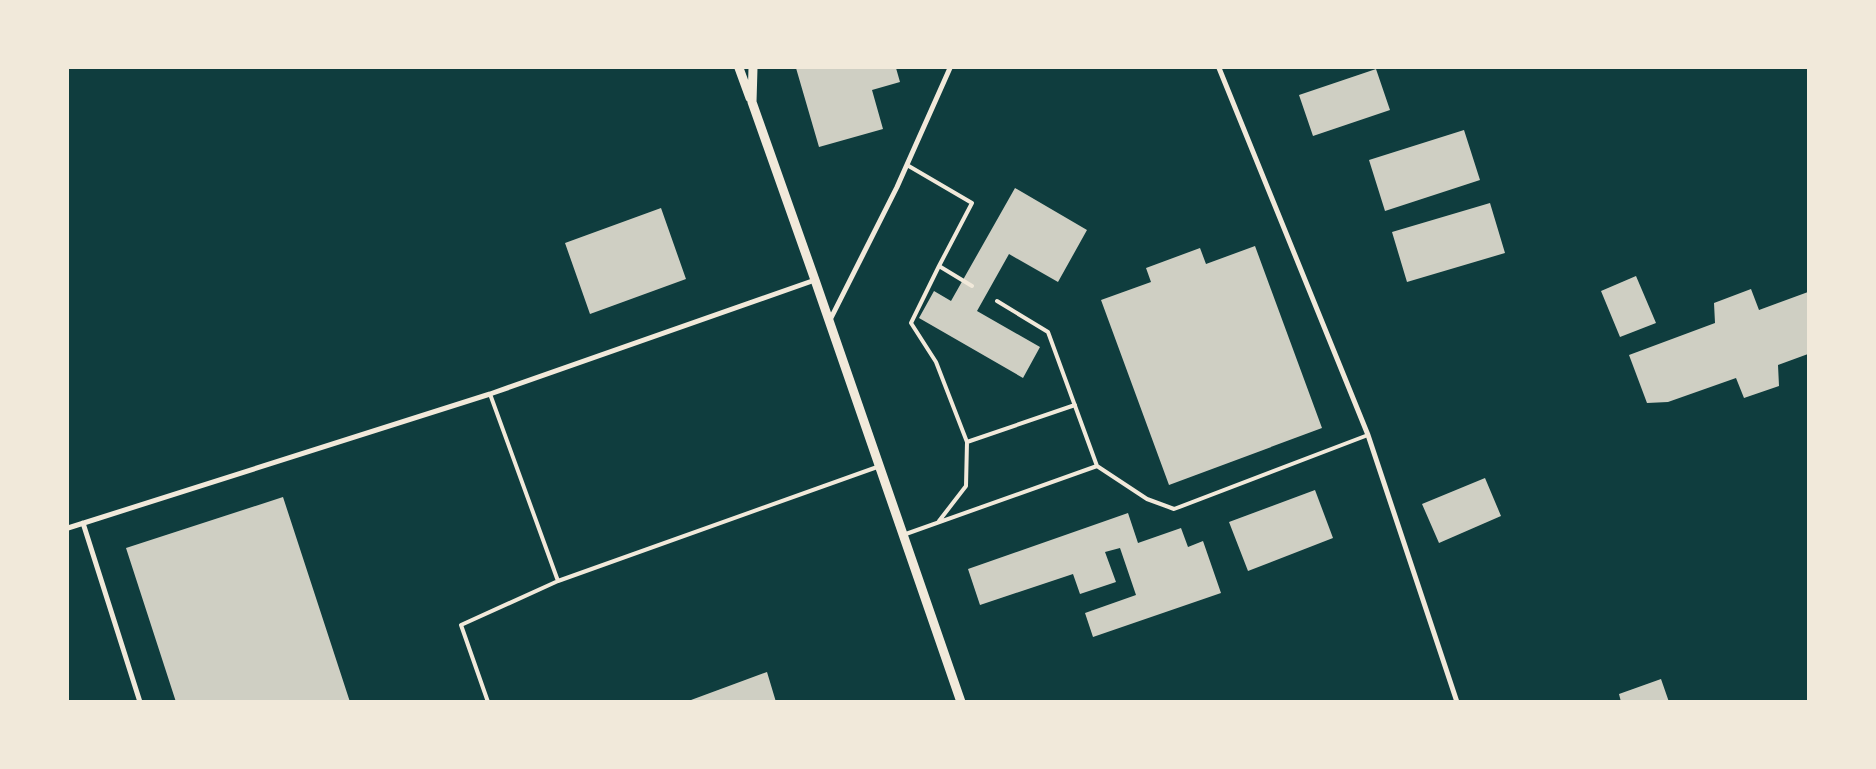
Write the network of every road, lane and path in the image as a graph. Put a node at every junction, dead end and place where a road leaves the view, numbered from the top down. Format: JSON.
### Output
{"nodes":[{"id":1,"x":739,"y":68,"type":"edge"},
{"id":2,"x":753,"y":68,"type":"edge"},
{"id":3,"x":950,"y":68,"type":"edge"},
{"id":4,"x":1219,"y":68,"type":"edge"},
{"id":5,"x":752,"y":102,"type":"junction"},
{"id":6,"x":907,"y":165,"type":"junction"},
{"id":7,"x":939,"y":266,"type":"junction"},
{"id":8,"x":815,"y":280,"type":"junction"},
{"id":9,"x":972,"y":286,"type":"dead end"},
{"id":10,"x":997,"y":301,"type":"dead end"},
{"id":11,"x":829,"y":321,"type":"junction"},
{"id":12,"x":490,"y":394,"type":"junction"},
{"id":13,"x":1075,"y":405,"type":"junction"},
{"id":14,"x":1368,"y":435,"type":"junction"},
{"id":15,"x":967,"y":442,"type":"junction"},
{"id":16,"x":880,"y":466,"type":"junction"},
{"id":17,"x":1097,"y":466,"type":"junction"},
{"id":18,"x":939,"y":521,"type":"junction"},
{"id":19,"x":83,"y":523,"type":"junction"},
{"id":20,"x":68,"y":528,"type":"edge"},
{"id":21,"x":903,"y":535,"type":"junction"},
{"id":22,"x":558,"y":581,"type":"junction"},
{"id":23,"x":140,"y":702,"type":"edge"},
{"id":24,"x":488,"y":702,"type":"edge"},
{"id":25,"x":961,"y":702,"type":"edge"},
{"id":26,"x":1457,"y":702,"type":"edge"}],
"edges":[{"from":1,"to":5,"type":"street"},
{"from":2,"to":5,"type":"street"},
{"from":3,"to":6,"type":"street"},
{"from":4,"to":14,"type":"street"},
{"from":5,"to":8,"type":"street"},
{"from":6,"to":7,"type":"lane"},
{"from":6,"to":11,"type":"street"},
{"from":7,"to":9,"type":"lane"},
{"from":7,"to":15,"type":"lane"},
{"from":8,"to":11,"type":"street"},
{"from":8,"to":12,"type":"street"},
{"from":10,"to":13,"type":"lane"},
{"from":11,"to":16,"type":"street"},
{"from":12,"to":19,"type":"street"},
{"from":12,"to":22,"type":"lane"},
{"from":13,"to":15,"type":"lane"},
{"from":13,"to":17,"type":"lane"},
{"from":14,"to":17,"type":"lane"},
{"from":14,"to":26,"type":"street"},
{"from":15,"to":18,"type":"lane"},
{"from":16,"to":21,"type":"street"},
{"from":16,"to":22,"type":"lane"},
{"from":17,"to":18,"type":"lane"},
{"from":18,"to":21,"type":"lane"},
{"from":19,"to":20,"type":"street"},
{"from":19,"to":23,"type":"street"},
{"from":21,"to":25,"type":"street"},
{"from":22,"to":24,"type":"lane"}]}
